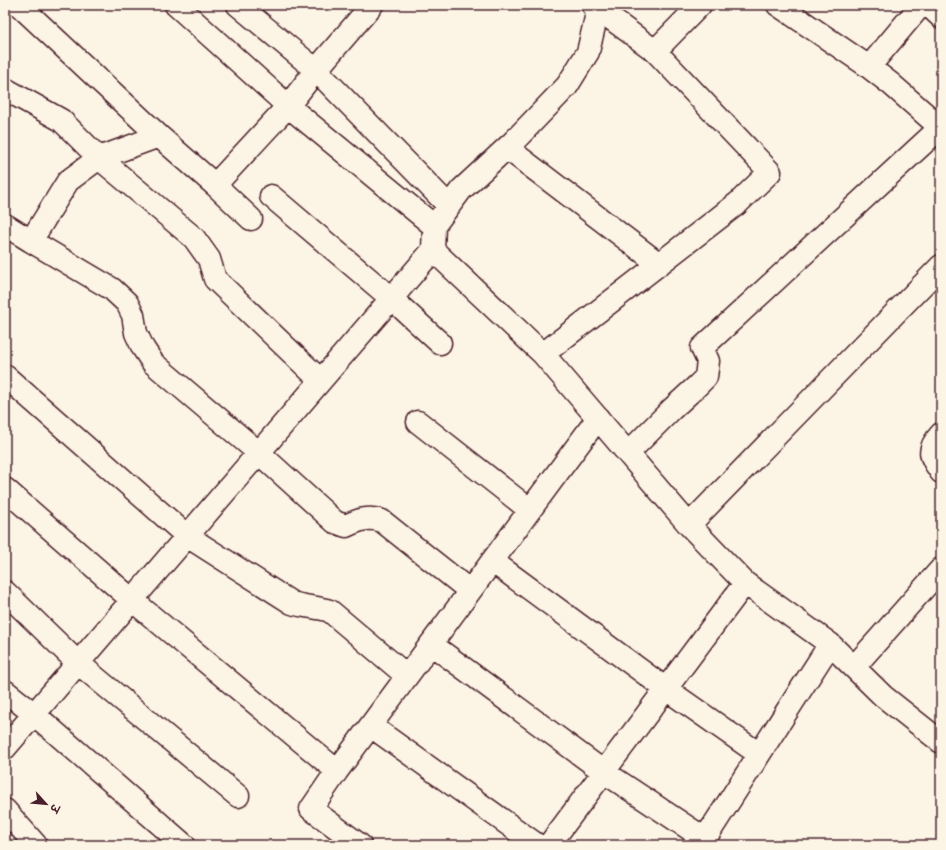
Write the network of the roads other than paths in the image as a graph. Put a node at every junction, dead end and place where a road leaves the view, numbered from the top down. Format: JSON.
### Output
{"nodes":[{"id":1,"x":19,"y":5,"type":"edge"},
{"id":2,"x":176,"y":5,"type":"edge"},
{"id":3,"x":238,"y":5,"type":"edge"},
{"id":4,"x":372,"y":5,"type":"edge"},
{"id":5,"x":700,"y":5,"type":"edge"},
{"id":6,"x":778,"y":5,"type":"edge"},
{"id":7,"x":920,"y":5,"type":"edge"},
{"id":8,"x":928,"y":5,"type":"edge"},
{"id":9,"x":596,"y":7,"type":"edge"},
{"id":10,"x":941,"y":17,"type":"edge"},
{"id":11,"x":655,"y":51,"type":"junction"},
{"id":12,"x":869,"y":67,"type":"junction"},
{"id":13,"x":316,"y":70,"type":"junction"},
{"id":14,"x":5,"y":89,"type":"edge"},
{"id":15,"x":288,"y":106,"type":"junction"},
{"id":16,"x":941,"y":128,"type":"edge"},
{"id":17,"x":159,"y":136,"type":"junction"},
{"id":18,"x":507,"y":148,"type":"junction"},
{"id":19,"x":99,"y":158,"type":"junction"},
{"id":20,"x":215,"y":185,"type":"junction"},
{"id":21,"x":271,"y":196,"type":"dead end"},
{"id":22,"x":449,"y":206,"type":"junction"},
{"id":23,"x":251,"y":219,"type":"dead end"},
{"id":24,"x":5,"y":226,"type":"edge"},
{"id":25,"x":434,"y":226,"type":"junction"},
{"id":26,"x":31,"y":241,"type":"junction"},
{"id":27,"x":433,"y":250,"type":"junction"},
{"id":28,"x":658,"y":264,"type":"junction"},
{"id":29,"x":941,"y":266,"type":"edge"},
{"id":30,"x":391,"y":298,"type":"junction"},
{"id":31,"x":440,"y":342,"type":"dead end"},
{"id":32,"x":543,"y":354,"type":"junction"},
{"id":33,"x":5,"y":376,"type":"edge"},
{"id":34,"x":320,"y":380,"type":"junction"},
{"id":35,"x":598,"y":418,"type":"junction"},
{"id":36,"x":418,"y":422,"type":"dead end"},
{"id":37,"x":941,"y":434,"type":"edge"},
{"id":38,"x":258,"y":453,"type":"junction"},
{"id":39,"x":628,"y":453,"type":"junction"},
{"id":40,"x":941,"y":472,"type":"edge"},
{"id":41,"x":5,"y":489,"type":"edge"},
{"id":42,"x":530,"y":510,"type":"junction"},
{"id":43,"x":689,"y":525,"type":"junction"},
{"id":44,"x":187,"y":536,"type":"junction"},
{"id":45,"x":492,"y":561,"type":"junction"},
{"id":46,"x":941,"y":569,"type":"edge"},
{"id":47,"x":745,"y":583,"type":"junction"},
{"id":48,"x":470,"y":590,"type":"junction"},
{"id":49,"x":5,"y":592,"type":"edge"},
{"id":50,"x":132,"y":600,"type":"junction"},
{"id":51,"x":431,"y":644,"type":"junction"},
{"id":52,"x":830,"y":644,"type":"junction"},
{"id":53,"x":78,"y":663,"type":"junction"},
{"id":54,"x":854,"y":667,"type":"junction"},
{"id":55,"x":408,"y":676,"type":"junction"},
{"id":56,"x":666,"y":689,"type":"junction"},
{"id":57,"x":5,"y":691,"type":"edge"},
{"id":58,"x":34,"y":714,"type":"junction"},
{"id":59,"x":371,"y":726,"type":"junction"},
{"id":60,"x":941,"y":742,"type":"edge"},
{"id":61,"x":5,"y":748,"type":"edge"},
{"id":62,"x":759,"y":754,"type":"junction"},
{"id":63,"x":337,"y":771,"type":"junction"},
{"id":64,"x":604,"y":772,"type":"junction"},
{"id":65,"x":238,"y":796,"type":"dead end"},
{"id":66,"x":5,"y":810,"type":"edge"},
{"id":67,"x":335,"y":838,"type":"edge"},
{"id":68,"x":702,"y":842,"type":"edge"},
{"id":69,"x":36,"y":845,"type":"edge"},
{"id":70,"x":184,"y":845,"type":"edge"},
{"id":71,"x":360,"y":845,"type":"edge"},
{"id":72,"x":537,"y":845,"type":"edge"},
{"id":73,"x":549,"y":845,"type":"edge"}],
"edges":[{"from":1,"to":17,"type":"street"},
{"from":2,"to":15,"type":"street"},
{"from":3,"to":13,"type":"street"},
{"from":4,"to":13,"type":"street"},
{"from":5,"to":11,"type":"street"},
{"from":6,"to":12,"type":"street"},
{"from":7,"to":12,"type":"street"},
{"from":8,"to":10,"type":"street"},
{"from":9,"to":11,"type":"street"},
{"from":9,"to":18,"type":"street"},
{"from":11,"to":28,"type":"street"},
{"from":12,"to":16,"type":"street"},
{"from":13,"to":15,"type":"street"},
{"from":13,"to":22,"type":"street"},
{"from":14,"to":19,"type":"street"},
{"from":15,"to":20,"type":"street"},
{"from":15,"to":25,"type":"street"},
{"from":16,"to":39,"type":"street"},
{"from":17,"to":19,"type":"street"},
{"from":17,"to":20,"type":"street"},
{"from":18,"to":22,"type":"street"},
{"from":18,"to":28,"type":"street"},
{"from":19,"to":26,"type":"street"},
{"from":19,"to":34,"type":"street"},
{"from":20,"to":23,"type":"street"},
{"from":21,"to":30,"type":"street"},
{"from":22,"to":25,"type":"street"},
{"from":24,"to":26,"type":"street"},
{"from":25,"to":27,"type":"street"},
{"from":26,"to":38,"type":"street"},
{"from":27,"to":30,"type":"street"},
{"from":27,"to":32,"type":"street"},
{"from":28,"to":32,"type":"street"},
{"from":29,"to":43,"type":"street"},
{"from":30,"to":31,"type":"street"},
{"from":30,"to":34,"type":"street"},
{"from":32,"to":35,"type":"street"},
{"from":33,"to":44,"type":"street"},
{"from":34,"to":38,"type":"street"},
{"from":35,"to":39,"type":"street"},
{"from":35,"to":42,"type":"street"},
{"from":36,"to":42,"type":"street"},
{"from":37,"to":40,"type":"street"},
{"from":38,"to":44,"type":"street"},
{"from":38,"to":48,"type":"street"},
{"from":39,"to":43,"type":"street"},
{"from":41,"to":50,"type":"street"},
{"from":42,"to":45,"type":"street"},
{"from":43,"to":47,"type":"street"},
{"from":44,"to":50,"type":"street"},
{"from":44,"to":55,"type":"street"},
{"from":45,"to":48,"type":"street"},
{"from":45,"to":56,"type":"street"},
{"from":46,"to":54,"type":"street"},
{"from":47,"to":52,"type":"street"},
{"from":47,"to":56,"type":"street"},
{"from":48,"to":51,"type":"street"},
{"from":49,"to":53,"type":"street"},
{"from":50,"to":53,"type":"street"},
{"from":50,"to":63,"type":"street"},
{"from":51,"to":55,"type":"street"},
{"from":51,"to":64,"type":"street"},
{"from":52,"to":54,"type":"street"},
{"from":52,"to":62,"type":"street"},
{"from":53,"to":58,"type":"street"},
{"from":53,"to":65,"type":"street"},
{"from":54,"to":60,"type":"street"},
{"from":55,"to":59,"type":"street"},
{"from":56,"to":62,"type":"street"},
{"from":56,"to":64,"type":"street"},
{"from":57,"to":58,"type":"street"},
{"from":58,"to":61,"type":"street"},
{"from":58,"to":70,"type":"street"},
{"from":59,"to":63,"type":"street"},
{"from":59,"to":72,"type":"street"},
{"from":62,"to":68,"type":"street"},
{"from":63,"to":67,"type":"street"},
{"from":64,"to":68,"type":"street"},
{"from":64,"to":73,"type":"street"},
{"from":66,"to":69,"type":"street"},
{"from":67,"to":71,"type":"street"}]}
